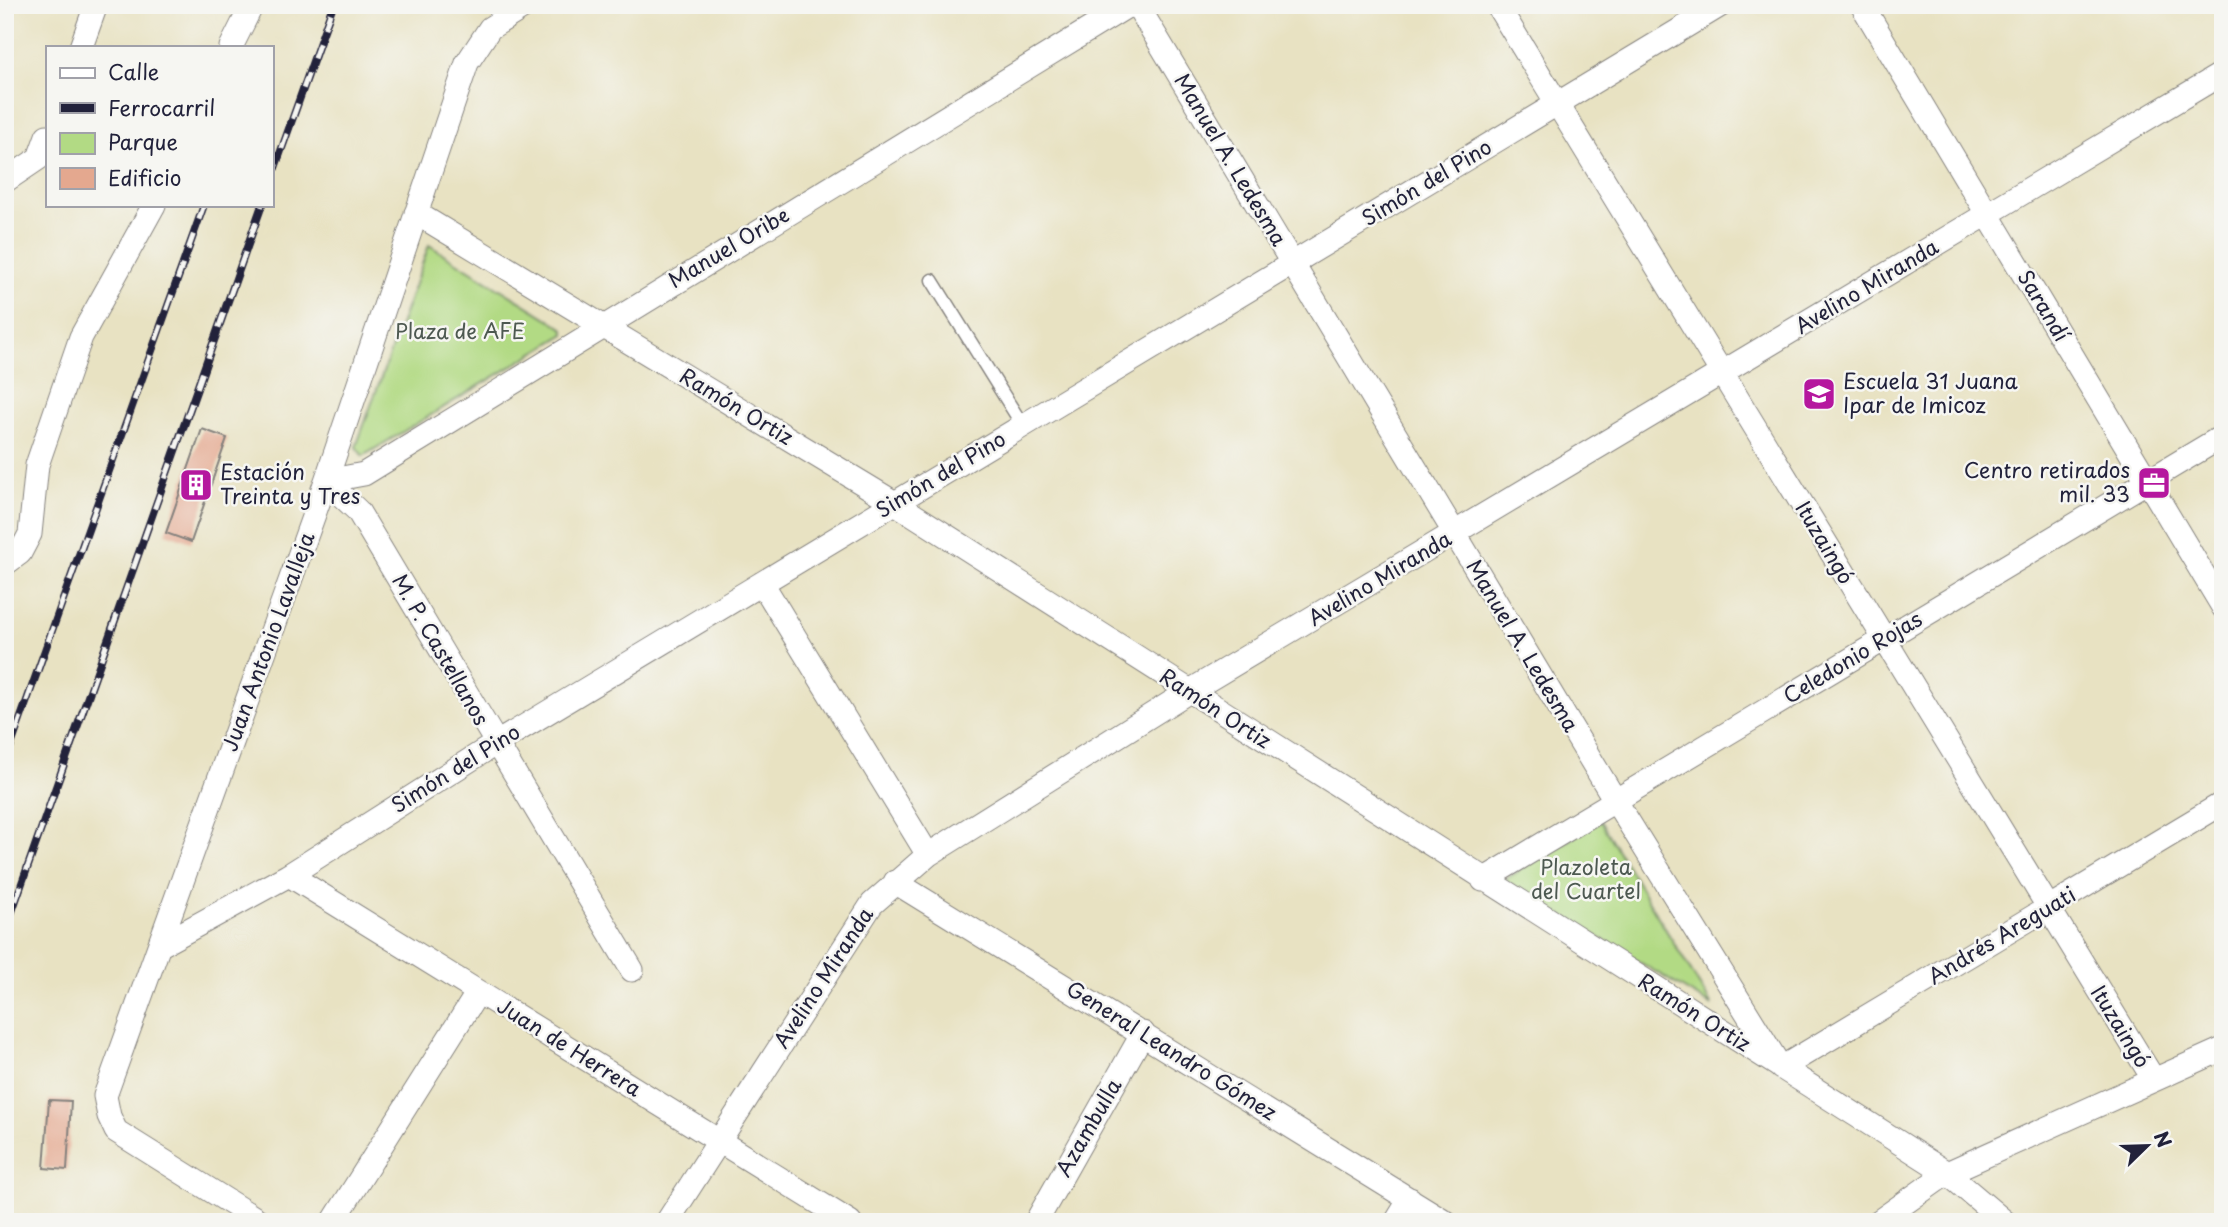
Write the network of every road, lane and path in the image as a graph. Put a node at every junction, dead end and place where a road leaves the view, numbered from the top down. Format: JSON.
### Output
{"nodes":[{"id":1,"x":96,"y":5,"type":"edge"},
{"id":2,"x":252,"y":5,"type":"edge"},
{"id":3,"x":527,"y":5,"type":"edge"},
{"id":4,"x":1129,"y":5,"type":"edge"},
{"id":5,"x":1137,"y":5,"type":"edge"},
{"id":6,"x":1497,"y":5,"type":"edge"},
{"id":7,"x":1721,"y":5,"type":"edge"},
{"id":8,"x":1862,"y":5,"type":"edge"},
{"id":9,"x":81,"y":46,"type":"edge"},
{"id":10,"x":232,"y":46,"type":"edge"},
{"id":11,"x":2223,"y":73,"type":"edge"},
{"id":12,"x":1559,"y":104,"type":"junction"},
{"id":13,"x":46,"y":139,"type":"edge"},
{"id":14,"x":10,"y":179,"type":"edge"},
{"id":15,"x":153,"y":206,"type":"edge"},
{"id":16,"x":416,"y":213,"type":"junction"},
{"id":17,"x":1988,"y":214,"type":"junction"},
{"id":18,"x":1292,"y":264,"type":"junction"},
{"id":19,"x":932,"y":280,"type":"dead end"},
{"id":20,"x":602,"y":326,"type":"junction"},
{"id":21,"x":1722,"y":375,"type":"junction"},
{"id":22,"x":1023,"y":426,"type":"junction"},
{"id":23,"x":2223,"y":436,"type":"edge"},
{"id":24,"x":326,"y":481,"type":"junction"},
{"id":25,"x":2147,"y":481,"type":"junction"},
{"id":26,"x":895,"y":503,"type":"junction"},
{"id":27,"x":1455,"y":535,"type":"junction"},
{"id":28,"x":5,"y":564,"type":"edge"},
{"id":29,"x":762,"y":583,"type":"junction"},
{"id":30,"x":2223,"y":607,"type":"edge"},
{"id":31,"x":1883,"y":639,"type":"junction"},
{"id":32,"x":1188,"y":692,"type":"junction"},
{"id":33,"x":495,"y":744,"type":"junction"},
{"id":34,"x":1615,"y":800,"type":"junction"},
{"id":35,"x":2223,"y":803,"type":"edge"},
{"id":36,"x":928,"y":855,"type":"junction"},
{"id":37,"x":289,"y":875,"type":"junction"},
{"id":38,"x":1483,"y":880,"type":"junction"},
{"id":39,"x":895,"y":883,"type":"junction"},
{"id":40,"x":2046,"y":909,"type":"junction"},
{"id":41,"x":161,"y":945,"type":"junction"},
{"id":42,"x":632,"y":970,"type":"dead end"},
{"id":43,"x":478,"y":992,"type":"junction"},
{"id":44,"x":1143,"y":1033,"type":"junction"},
{"id":45,"x":2223,"y":1049,"type":"edge"},
{"id":46,"x":1781,"y":1068,"type":"junction"},
{"id":47,"x":2154,"y":1080,"type":"junction"},
{"id":48,"x":719,"y":1141,"type":"junction"},
{"id":49,"x":1947,"y":1173,"type":"junction"},
{"id":50,"x":1410,"y":1199,"type":"junction"},
{"id":51,"x":261,"y":1222,"type":"edge"},
{"id":52,"x":332,"y":1222,"type":"edge"},
{"id":53,"x":667,"y":1222,"type":"edge"},
{"id":54,"x":850,"y":1222,"type":"edge"},
{"id":55,"x":1035,"y":1222,"type":"edge"},
{"id":56,"x":1396,"y":1222,"type":"edge"},
{"id":57,"x":1446,"y":1222,"type":"edge"},
{"id":58,"x":1878,"y":1222,"type":"edge"},
{"id":59,"x":2005,"y":1222,"type":"edge"}],
"edges":[{"from":1,"to":9,"type":"street"},
{"from":2,"to":10,"type":"street"},
{"from":3,"to":16,"type":"street","name":"Juan Antonio Lavalleja"},
{"from":4,"to":20,"type":"street","name":"Manuel Oribe"},
{"from":5,"to":18,"type":"street","name":"Manuel A. Ledesma"},
{"from":6,"to":12,"type":"street","name":"Ituzaingó"},
{"from":7,"to":12,"type":"street","name":"Simón del Pino"},
{"from":8,"to":17,"type":"street","name":"Sarandí"},
{"from":11,"to":17,"type":"street","name":"Avelino Miranda"},
{"from":12,"to":18,"type":"street","name":"Simón del Pino"},
{"from":12,"to":21,"type":"street","name":"Ituzaingó"},
{"from":13,"to":14,"type":"street"},
{"from":15,"to":28,"type":"street"},
{"from":16,"to":20,"type":"street","name":"Ramón Ortiz"},
{"from":16,"to":24,"type":"street","name":"Juan Antonio Lavalleja"},
{"from":17,"to":21,"type":"street","name":"Avelino Miranda"},
{"from":17,"to":25,"type":"street","name":"Sarandí"},
{"from":18,"to":22,"type":"street","name":"Simón del Pino"},
{"from":18,"to":27,"type":"street","name":"Manuel A. Ledesma"},
{"from":19,"to":22,"type":"lane"},
{"from":20,"to":24,"type":"street","name":"Manuel Oribe"},
{"from":20,"to":26,"type":"street","name":"Ramón Ortiz"},
{"from":21,"to":27,"type":"street","name":"Avelino Miranda"},
{"from":21,"to":31,"type":"street","name":"Ituzaingó"},
{"from":22,"to":26,"type":"street","name":"Simón del Pino"},
{"from":23,"to":25,"type":"street","name":"Celedonio Rojas"},
{"from":24,"to":33,"type":"street","name":"M. P. Castellanos"},
{"from":24,"to":41,"type":"street","name":"Juan Antonio Lavalleja"},
{"from":25,"to":30,"type":"street","name":"Sarandí"},
{"from":25,"to":31,"type":"street","name":"Celedonio Rojas"},
{"from":26,"to":29,"type":"street","name":"Simón del Pino"},
{"from":26,"to":32,"type":"street","name":"Ramón Ortiz"},
{"from":27,"to":32,"type":"street","name":"Avelino Miranda"},
{"from":27,"to":34,"type":"street","name":"Manuel A. Ledesma"},
{"from":29,"to":33,"type":"street","name":"Simón del Pino"},
{"from":29,"to":36,"type":"street"},
{"from":31,"to":34,"type":"street","name":"Celedonio Rojas"},
{"from":31,"to":40,"type":"street","name":"Ituzaingó"},
{"from":32,"to":36,"type":"street","name":"Avelino Miranda"},
{"from":32,"to":38,"type":"street","name":"Ramón Ortiz"},
{"from":33,"to":37,"type":"street","name":"Simón del Pino"},
{"from":33,"to":42,"type":"street","name":"M. P. Castellanos"},
{"from":34,"to":38,"type":"street","name":"Celedonio Rojas"},
{"from":34,"to":46,"type":"street","name":"Manuel A. Ledesma"},
{"from":35,"to":40,"type":"street","name":"Andrés Areguati"},
{"from":36,"to":39,"type":"street","name":"Avelino Miranda"},
{"from":37,"to":41,"type":"street","name":"Simón del Pino"},
{"from":37,"to":43,"type":"street","name":"Juan de Herrera"},
{"from":38,"to":46,"type":"street","name":"Ramón Ortiz"},
{"from":39,"to":44,"type":"street","name":"General Leandro Gómez"},
{"from":39,"to":48,"type":"street","name":"Avelino Miranda"},
{"from":40,"to":46,"type":"street","name":"Andrés Areguati"},
{"from":40,"to":47,"type":"street","name":"Ituzaingó"},
{"from":41,"to":51,"type":"street","name":"Juan Antonio Lavalleja"},
{"from":43,"to":48,"type":"street","name":"Juan de Herrera"},
{"from":43,"to":52,"type":"street"},
{"from":44,"to":50,"type":"street","name":"General Leandro Gómez"},
{"from":44,"to":55,"type":"street","name":"Azambulla"},
{"from":45,"to":47,"type":"street"},
{"from":46,"to":49,"type":"street","name":"Ramón Ortiz"},
{"from":47,"to":49,"type":"street"},
{"from":48,"to":53,"type":"street","name":"Avelino Miranda"},
{"from":48,"to":54,"type":"street","name":"Juan de Herrera"},
{"from":49,"to":58,"type":"street"},
{"from":49,"to":59,"type":"street","name":"Ramón Ortiz"},
{"from":50,"to":56,"type":"street"},
{"from":50,"to":57,"type":"street","name":"General Leandro Gómez"}]}
